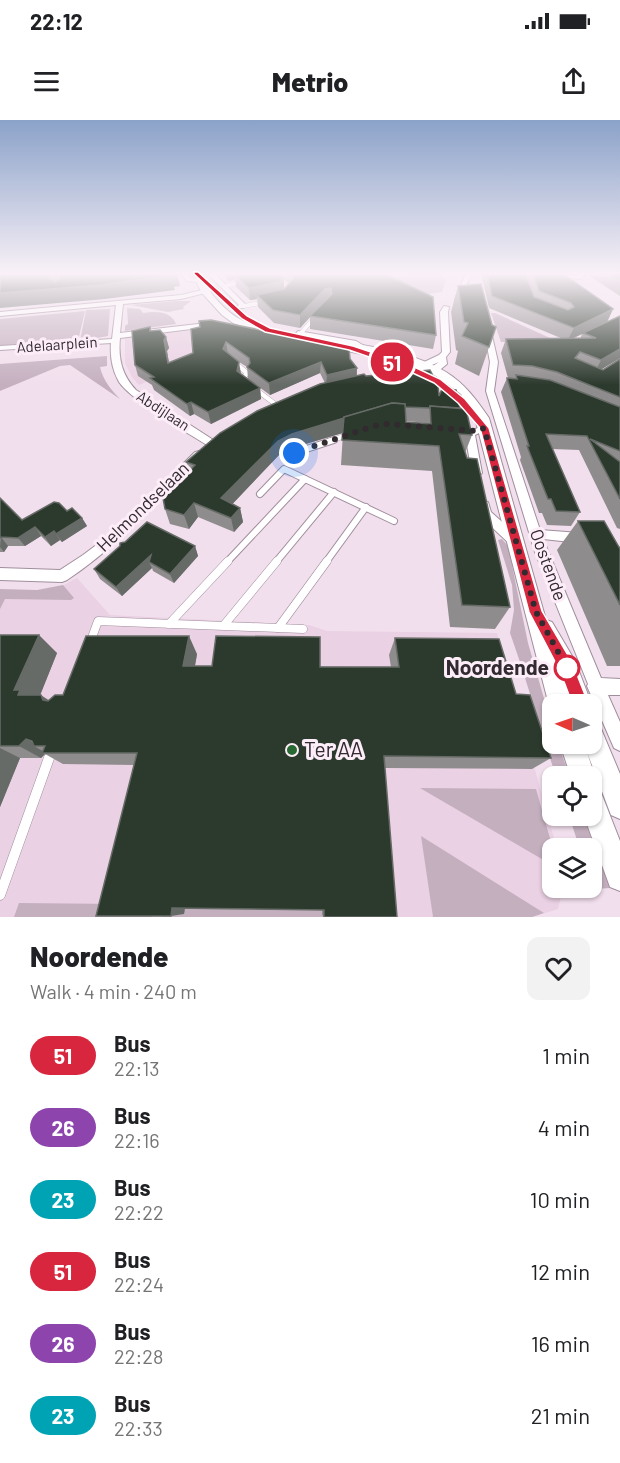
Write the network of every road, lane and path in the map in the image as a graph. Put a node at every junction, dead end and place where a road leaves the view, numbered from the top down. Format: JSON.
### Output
{"nodes":[{"id":1,"x":46,"y":310,"type":"edge"},
{"id":2,"x":119,"y":310,"type":"edge"},
{"id":3,"x":228,"y":310,"type":"edge"},
{"id":4,"x":241,"y":310,"type":"edge"},
{"id":5,"x":443,"y":310,"type":"edge"},
{"id":6,"x":321,"y":311,"type":"edge"},
{"id":7,"x":0,"y":314,"type":"edge"},
{"id":8,"x":484,"y":319,"type":"edge"},
{"id":9,"x":234,"y":327,"type":"edge"},
{"id":10,"x":268,"y":330,"type":"junction"},
{"id":11,"x":299,"y":335,"type":"junction"},
{"id":12,"x":115,"y":338,"type":"junction"},
{"id":13,"x":0,"y":348,"type":"edge"},
{"id":14,"x":351,"y":348,"type":"junction"},
{"id":15,"x":367,"y":350,"type":"junction"},
{"id":16,"x":230,"y":358,"type":"edge"},
{"id":17,"x":426,"y":370,"type":"junction"},
{"id":18,"x":278,"y":408,"type":"edge"},
{"id":19,"x":465,"y":428,"type":"edge"},
{"id":20,"x":481,"y":429,"type":"junction"},
{"id":21,"x":351,"y":434,"type":"edge"},
{"id":22,"x":216,"y":440,"type":"joint"},
{"id":23,"x":294,"y":453,"type":"dead end"},
{"id":24,"x":305,"y":479,"type":"junction"},
{"id":25,"x":334,"y":492,"type":"junction"},
{"id":26,"x":260,"y":494,"type":"dead end"},
{"id":27,"x":366,"y":507,"type":"junction"},
{"id":28,"x":394,"y":521,"type":"dead end"},
{"id":29,"x":536,"y":534,"type":"junction"},
{"id":30,"x":589,"y":539,"type":"edge"},
{"id":31,"x":516,"y":542,"type":"junction"},
{"id":32,"x":0,"y":574,"type":"edge"},
{"id":33,"x":536,"y":612,"type":"junction"},
{"id":34,"x":169,"y":624,"type":"junction"},
{"id":35,"x":224,"y":625,"type":"junction"},
{"id":36,"x":278,"y":628,"type":"junction"},
{"id":37,"x":303,"y":629,"type":"dead end"},
{"id":38,"x":88,"y":650,"type":"edge"},
{"id":39,"x":595,"y":686,"type":"junction"},
{"id":40,"x":620,"y":687,"type":"edge"},
{"id":41,"x":556,"y":694,"type":"edge"},
{"id":42,"x":577,"y":694,"type":"edge"},
{"id":43,"x":620,"y":742,"type":"edge"},
{"id":44,"x":600,"y":754,"type":"edge"},
{"id":45,"x":49,"y":758,"type":"edge"},
{"id":46,"x":620,"y":806,"type":"edge"},
{"id":47,"x":601,"y":826,"type":"edge"},
{"id":48,"x":620,"y":877,"type":"edge"},
{"id":49,"x":0,"y":895,"type":"edge"}],
"edges":[{"from":1,"to":7,"type":"street"},
{"from":2,"to":12,"type":"street","name":"Abdijlaan"},
{"from":3,"to":10,"type":"main road"},
{"from":4,"to":10,"type":"main road"},
{"from":5,"to":17,"type":"street"},
{"from":6,"to":11,"type":"lane"},
{"from":8,"to":29,"type":"street","name":"Oostende"},
{"from":9,"to":12,"type":"street","name":"Adelaarplein"},
{"from":10,"to":11,"type":"main road"},
{"from":11,"to":14,"type":"main road"},
{"from":11,"to":15,"type":"street"},
{"from":12,"to":13,"type":"street","name":"Adelaarplein"},
{"from":12,"to":22,"type":"street","name":"Abdijlaan"},
{"from":14,"to":15,"type":"main road"},
{"from":14,"to":17,"type":"main road"},
{"from":15,"to":17,"type":"main road"},
{"from":16,"to":18,"type":"lane"},
{"from":17,"to":20,"type":"main road","name":"Oostende"},
{"from":19,"to":20,"type":"lane"},
{"from":20,"to":31,"type":"main road","name":"Oostende"},
{"from":20,"to":31,"type":"street","name":"Oostende"},
{"from":21,"to":23,"type":"lane"},
{"from":22,"to":32,"type":"street","name":"Helmondselaan"},
{"from":24,"to":25,"type":"lane"},
{"from":24,"to":26,"type":"lane"},
{"from":24,"to":34,"type":"lane"},
{"from":25,"to":27,"type":"lane"},
{"from":25,"to":35,"type":"lane"},
{"from":27,"to":28,"type":"lane"},
{"from":27,"to":36,"type":"lane"},
{"from":29,"to":30,"type":"street"},
{"from":29,"to":39,"type":"street","name":"Oostende"},
{"from":31,"to":33,"type":"main road","name":"Oostende"},
{"from":33,"to":41,"type":"main road","name":"Oostende"},
{"from":33,"to":42,"type":"main road","name":"Oostende"},
{"from":34,"to":35,"type":"lane"},
{"from":34,"to":38,"type":"lane"},
{"from":35,"to":36,"type":"lane"},
{"from":36,"to":37,"type":"lane"},
{"from":39,"to":40,"type":"street"},
{"from":39,"to":43,"type":"street","name":"Oostende"},
{"from":44,"to":46,"type":"main road"},
{"from":45,"to":49,"type":"lane"},
{"from":47,"to":48,"type":"main road"}]}
